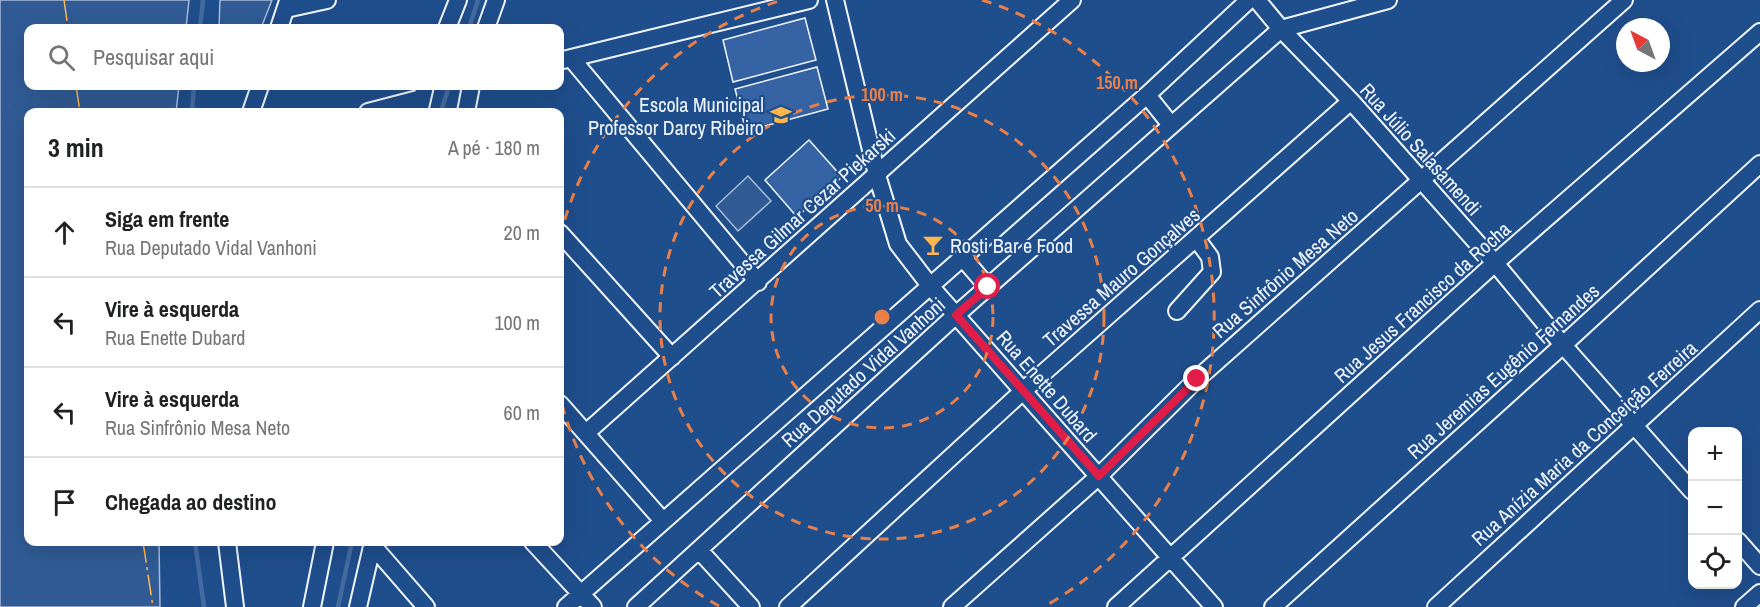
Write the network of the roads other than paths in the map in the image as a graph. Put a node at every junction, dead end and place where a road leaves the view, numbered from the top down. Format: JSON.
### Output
{"nodes":[{"id":1,"x":327,"y":0,"type":"edge"},
{"id":2,"x":458,"y":0,"type":"edge"},
{"id":3,"x":496,"y":0,"type":"edge"},
{"id":4,"x":809,"y":0,"type":"edge"},
{"id":5,"x":835,"y":0,"type":"edge"},
{"id":6,"x":1072,"y":0,"type":"edge"},
{"id":7,"x":1249,"y":0,"type":"edge"},
{"id":8,"x":1257,"y":0,"type":"edge"},
{"id":9,"x":1388,"y":0,"type":"edge"},
{"id":10,"x":1624,"y":0,"type":"edge"},
{"id":11,"x":287,"y":5,"type":"edge"},
{"id":12,"x":280,"y":24,"type":"edge"},
{"id":13,"x":449,"y":24,"type":"edge"},
{"id":14,"x":487,"y":24,"type":"edge"},
{"id":15,"x":1281,"y":29,"type":"junction"},
{"id":16,"x":1760,"y":32,"type":"edge"},
{"id":17,"x":565,"y":59,"type":"edge"},
{"id":18,"x":258,"y":90,"type":"edge"},
{"id":19,"x":470,"y":90,"type":"edge"},
{"id":20,"x":1147,"y":95,"type":"junction"},
{"id":21,"x":422,"y":99,"type":"edge"},
{"id":22,"x":1351,"y":101,"type":"junction"},
{"id":23,"x":252,"y":108,"type":"edge"},
{"id":24,"x":385,"y":108,"type":"edge"},
{"id":25,"x":467,"y":108,"type":"edge"},
{"id":26,"x":1171,"y":125,"type":"junction"},
{"id":27,"x":1760,"y":164,"type":"edge"},
{"id":28,"x":877,"y":176,"type":"junction"},
{"id":29,"x":1421,"y":182,"type":"junction"},
{"id":30,"x":564,"y":237,"type":"edge"},
{"id":31,"x":1196,"y":238,"type":"junction"},
{"id":32,"x":963,"y":258,"type":"junction"},
{"id":33,"x":1495,"y":263,"type":"junction"},
{"id":34,"x":758,"y":282,"type":"junction"},
{"id":35,"x":931,"y":287,"type":"junction"},
{"id":36,"x":988,"y":287,"type":"junction"},
{"id":37,"x":1760,"y":310,"type":"edge"},
{"id":38,"x":1177,"y":311,"type":"dead end"},
{"id":39,"x":956,"y":315,"type":"junction"},
{"id":40,"x":1563,"y":345,"type":"junction"},
{"id":41,"x":672,"y":357,"type":"junction"},
{"id":42,"x":1024,"y":390,"type":"junction"},
{"id":43,"x":564,"y":408,"type":"edge"},
{"id":44,"x":1634,"y":427,"type":"junction"},
{"id":45,"x":586,"y":433,"type":"junction"},
{"id":46,"x":1099,"y":476,"type":"junction"},
{"id":47,"x":1688,"y":487,"type":"edge"},
{"id":48,"x":663,"y":521,"type":"junction"},
{"id":49,"x":227,"y":546,"type":"edge"},
{"id":50,"x":325,"y":546,"type":"edge"},
{"id":51,"x":373,"y":546,"type":"edge"},
{"id":52,"x":375,"y":546,"type":"edge"},
{"id":53,"x":537,"y":546,"type":"edge"},
{"id":54,"x":1742,"y":546,"type":"edge"},
{"id":55,"x":699,"y":550,"type":"junction"},
{"id":56,"x":1171,"y":558,"type":"junction"},
{"id":57,"x":1760,"y":566,"type":"edge"},
{"id":58,"x":1760,"y":593,"type":"edge"},
{"id":59,"x":580,"y":595,"type":"junction"},
{"id":60,"x":235,"y":607,"type":"edge"},
{"id":61,"x":312,"y":607,"type":"edge"},
{"id":62,"x":358,"y":607,"type":"edge"},
{"id":63,"x":426,"y":607,"type":"edge"},
{"id":64,"x":566,"y":607,"type":"edge"},
{"id":65,"x":593,"y":607,"type":"edge"},
{"id":66,"x":636,"y":607,"type":"edge"},
{"id":67,"x":751,"y":607,"type":"edge"},
{"id":68,"x":788,"y":607,"type":"edge"},
{"id":69,"x":952,"y":607,"type":"edge"},
{"id":70,"x":1116,"y":607,"type":"edge"},
{"id":71,"x":1215,"y":607,"type":"edge"},
{"id":72,"x":1273,"y":607,"type":"edge"},
{"id":73,"x":1436,"y":607,"type":"edge"},
{"id":74,"x":1744,"y":607,"type":"edge"}],
"edges":[{"from":1,"to":11,"type":"street"},
{"from":2,"to":13,"type":"street"},
{"from":3,"to":14,"type":"street"},
{"from":4,"to":17,"type":"street"},
{"from":5,"to":28,"type":"street","name":"Rua Enette Dubard"},
{"from":6,"to":28,"type":"street","name":"Travessa Gilmar Cezar Piekarski"},
{"from":7,"to":20,"type":"street","name":"Rua Deputado Vidal Vanhoni"},
{"from":8,"to":15,"type":"street","name":"Rua Júlio Salasamendi"},
{"from":9,"to":15,"type":"street","name":"Rua Deputado Vidal Vanhoni"},
{"from":10,"to":29,"type":"street","name":"Rua Sinfrônio Mesa Neto"},
{"from":11,"to":12,"type":"street"},
{"from":15,"to":22,"type":"street","name":"Rua Júlio Salasamendi"},
{"from":15,"to":26,"type":"street","name":"Rua Deputado Vidal Vanhoni"},
{"from":16,"to":33,"type":"street","name":"Rua Jesus Francisco da Rocha"},
{"from":17,"to":34,"type":"street"},
{"from":18,"to":23,"type":"street"},
{"from":19,"to":25,"type":"street"},
{"from":20,"to":26,"type":"street"},
{"from":20,"to":32,"type":"street","name":"Rua Deputado Vidal Vanhoni"},
{"from":21,"to":24,"type":"street"},
{"from":22,"to":29,"type":"street","name":"Rua Júlio Salasamendi"},
{"from":22,"to":31,"type":"street","name":"Travessa Mauro Gonçalves"},
{"from":26,"to":36,"type":"street","name":"Rua Deputado Vidal Vanhoni"},
{"from":27,"to":40,"type":"street","name":"Rua Jeremias Eugênio Fernandes"},
{"from":28,"to":34,"type":"street","name":"Travessa Gilmar Cezar Piekarski"},
{"from":28,"to":35,"type":"street","name":"Rua Enette Dubard"},
{"from":29,"to":33,"type":"street","name":"Rua Júlio Salasamendi"},
{"from":29,"to":46,"type":"street","name":"Rua Sinfrônio Mesa Neto"},
{"from":30,"to":41,"type":"street"},
{"from":31,"to":38,"type":"street"},
{"from":31,"to":42,"type":"street","name":"Travessa Mauro Gonçalves"},
{"from":32,"to":35,"type":"street","name":"Rua Deputado Vidal Vanhoni"},
{"from":32,"to":36,"type":"street"},
{"from":33,"to":40,"type":"street","name":"Rua Júlio Salasamendi"},
{"from":33,"to":56,"type":"street","name":"Rua Jesus Francisco da Rocha"},
{"from":34,"to":41,"type":"street","name":"Travessa Gilmar Cezar Piekarski"},
{"from":35,"to":39,"type":"street","name":"Rua Enette Dubard"},
{"from":35,"to":48,"type":"street","name":"Rua Deputado Vidal Vanhoni"},
{"from":36,"to":39,"type":"street","name":"Rua Deputado Vidal Vanhoni"},
{"from":37,"to":44,"type":"street","name":"Rua Anízia Maria da Conceição Ferreira"},
{"from":39,"to":42,"type":"street","name":"Rua Enette Dubard"},
{"from":39,"to":55,"type":"street","name":"Rua Deputado Vidal Vanhoni"},
{"from":40,"to":44,"type":"street","name":"Rua Júlio Salasamendi"},
{"from":40,"to":72,"type":"street","name":"Rua Jeremias Eugênio Fernandes"},
{"from":41,"to":45,"type":"street","name":"Travessa Gilmar Cezar Piekarski"},
{"from":42,"to":46,"type":"street","name":"Rua Enette Dubard"},
{"from":42,"to":68,"type":"street","name":"Travessa Mauro Gonçalves"},
{"from":43,"to":45,"type":"street"},
{"from":44,"to":47,"type":"street","name":"Rua Júlio Salasamendi"},
{"from":44,"to":73,"type":"street","name":"Rua Anízia Maria da Conceição Ferreira"},
{"from":45,"to":48,"type":"street"},
{"from":46,"to":56,"type":"street","name":"Rua Enette Dubard"},
{"from":46,"to":69,"type":"street","name":"Rua Sinfrônio Mesa Neto"},
{"from":48,"to":59,"type":"street","name":"Rua Deputado Vidal Vanhoni"},
{"from":49,"to":60,"type":"street"},
{"from":50,"to":61,"type":"street"},
{"from":51,"to":62,"type":"street"},
{"from":52,"to":63,"type":"street"},
{"from":53,"to":59,"type":"street"},
{"from":54,"to":57,"type":"street"},
{"from":55,"to":66,"type":"street","name":"Rua Deputado Vidal Vanhoni"},
{"from":55,"to":67,"type":"street"},
{"from":56,"to":70,"type":"street","name":"Rua Jesus Francisco da Rocha"},
{"from":56,"to":71,"type":"street","name":"Rua Enette Dubard"},
{"from":58,"to":74,"type":"street"},
{"from":59,"to":64,"type":"street","name":"Rua Deputado Vidal Vanhoni"},
{"from":59,"to":65,"type":"street"}]}
